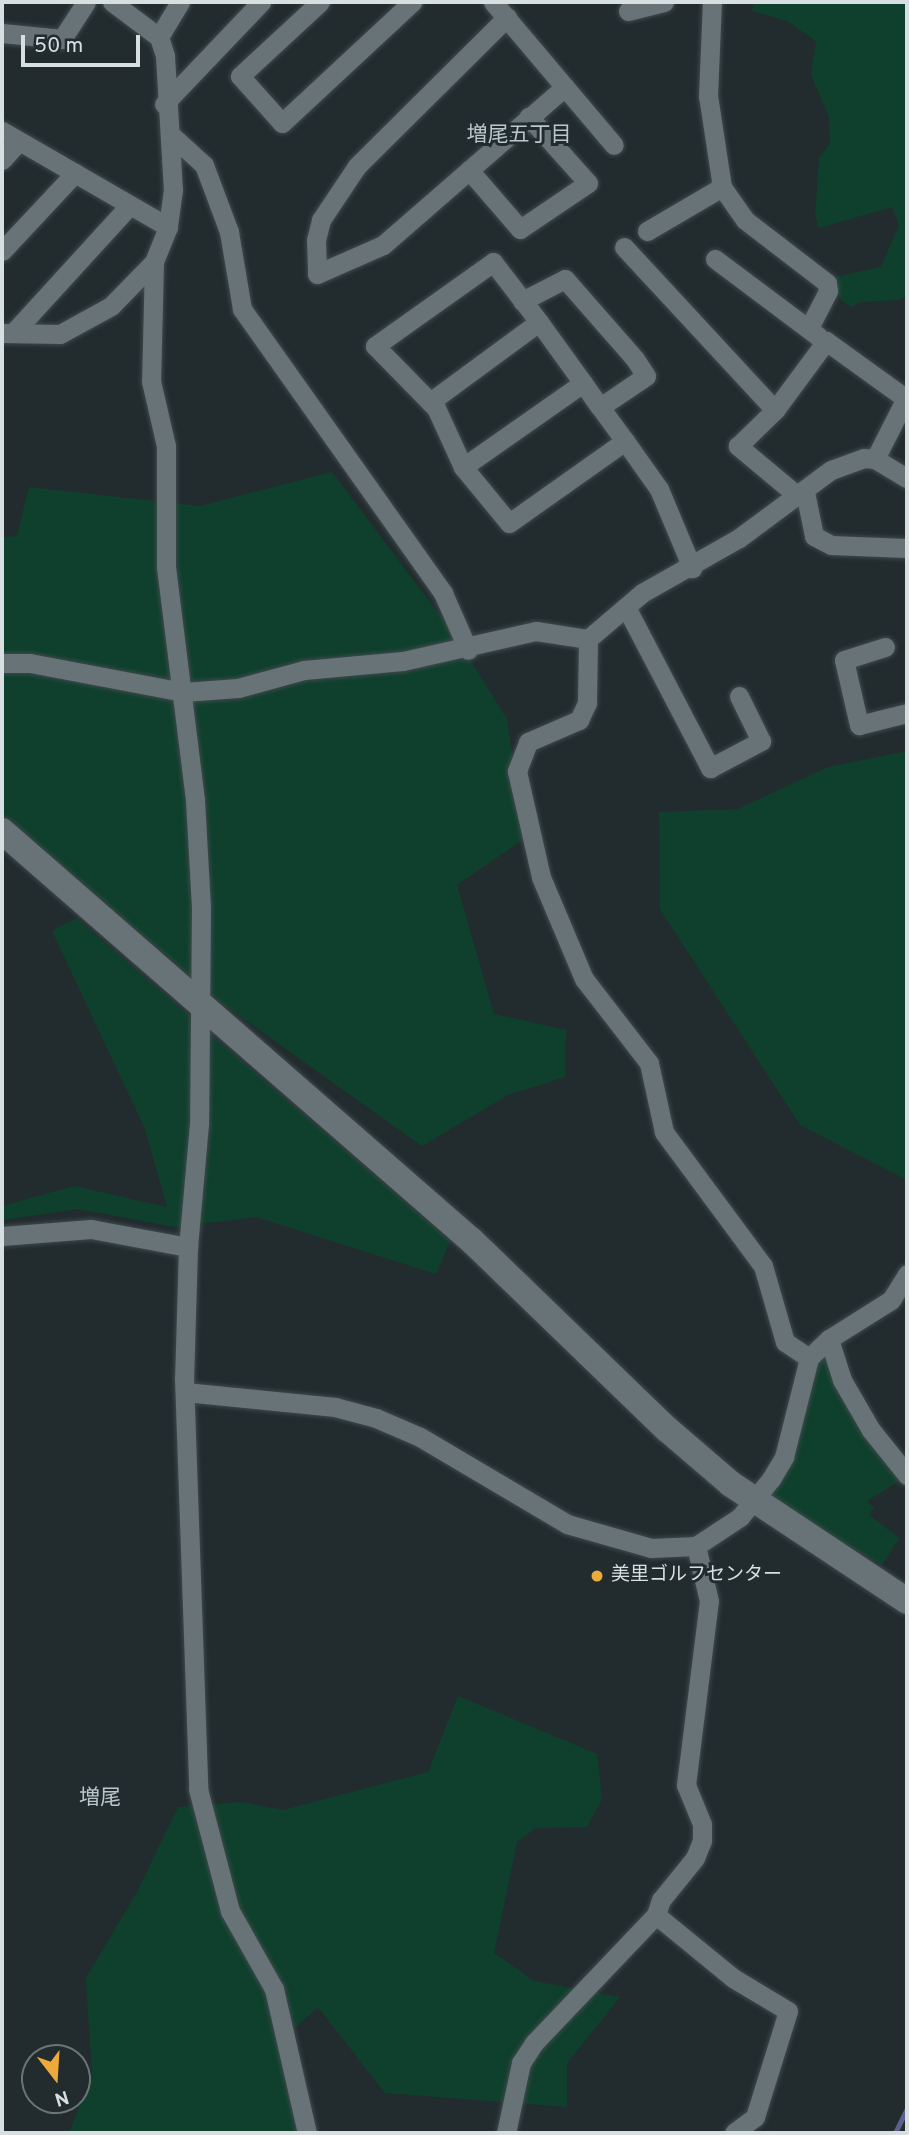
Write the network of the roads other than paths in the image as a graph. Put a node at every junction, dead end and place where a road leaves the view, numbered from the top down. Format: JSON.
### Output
{"nodes":[{"id":1,"x":86,"y":2,"type":"edge"},
{"id":2,"x":112,"y":2,"type":"edge"},
{"id":3,"x":180,"y":2,"type":"edge"},
{"id":4,"x":261,"y":2,"type":"edge"},
{"id":5,"x":320,"y":2,"type":"edge"},
{"id":6,"x":412,"y":2,"type":"edge"},
{"id":7,"x":493,"y":2,"type":"edge"},
{"id":8,"x":664,"y":2,"type":"edge"},
{"id":9,"x":712,"y":2,"type":"edge"},
{"id":10,"x":628,"y":10,"type":"dead end"},
{"id":11,"x":507,"y":17,"type":"junction"},
{"id":12,"x":2,"y":33,"type":"edge"},
{"id":13,"x":159,"y":37,"type":"junction"},
{"id":14,"x":565,"y":87,"type":"junction"},
{"id":15,"x":164,"y":104,"type":"junction"},
{"id":16,"x":529,"y":117,"type":"junction"},
{"id":17,"x":2,"y":131,"type":"edge"},
{"id":18,"x":170,"y":134,"type":"junction"},
{"id":19,"x":19,"y":141,"type":"junction"},
{"id":20,"x":614,"y":145,"type":"dead end"},
{"id":21,"x":2,"y":160,"type":"edge"},
{"id":22,"x":469,"y":170,"type":"junction"},
{"id":23,"x":75,"y":173,"type":"junction"},
{"id":24,"x":722,"y":187,"type":"junction"},
{"id":25,"x":130,"y":205,"type":"junction"},
{"id":26,"x":168,"y":228,"type":"junction"},
{"id":27,"x":647,"y":231,"type":"dead end"},
{"id":28,"x":625,"y":247,"type":"dead end"},
{"id":29,"x":2,"y":251,"type":"edge"},
{"id":30,"x":715,"y":259,"type":"dead end"},
{"id":31,"x":154,"y":262,"type":"junction"},
{"id":32,"x":523,"y":301,"type":"junction"},
{"id":33,"x":539,"y":322,"type":"junction"},
{"id":34,"x":808,"y":328,"type":"junction"},
{"id":35,"x":7,"y":333,"type":"edge"},
{"id":36,"x":826,"y":341,"type":"junction"},
{"id":37,"x":583,"y":383,"type":"junction"},
{"id":38,"x":906,"y":397,"type":"edge"},
{"id":39,"x":430,"y":401,"type":"junction"},
{"id":40,"x":600,"y":407,"type":"junction"},
{"id":41,"x":775,"y":410,"type":"junction"},
{"id":42,"x":625,"y":442,"type":"junction"},
{"id":43,"x":876,"y":460,"type":"junction"},
{"id":44,"x":463,"y":467,"type":"junction"},
{"id":45,"x":907,"y":478,"type":"edge"},
{"id":46,"x":802,"y":495,"type":"junction"},
{"id":47,"x":905,"y":548,"type":"dead end"},
{"id":48,"x":692,"y":568,"type":"junction"},
{"id":49,"x":626,"y":607,"type":"junction"},
{"id":50,"x":588,"y":639,"type":"junction"},
{"id":51,"x":885,"y":647,"type":"dead end"},
{"id":52,"x":468,"y":650,"type":"junction"},
{"id":53,"x":2,"y":663,"type":"edge"},
{"id":54,"x":183,"y":692,"type":"junction"},
{"id":55,"x":739,"y":696,"type":"dead end"},
{"id":56,"x":907,"y":713,"type":"edge"},
{"id":57,"x":2,"y":831,"type":"edge"},
{"id":58,"x":200,"y":1002,"type":"junction"},
{"id":59,"x":2,"y":1236,"type":"edge"},
{"id":60,"x":188,"y":1247,"type":"junction"},
{"id":61,"x":907,"y":1274,"type":"edge"},
{"id":62,"x":829,"y":1339,"type":"junction"},
{"id":63,"x":808,"y":1358,"type":"junction"},
{"id":64,"x":185,"y":1392,"type":"junction"},
{"id":65,"x":907,"y":1475,"type":"edge"},
{"id":66,"x":756,"y":1501,"type":"junction"},
{"id":67,"x":696,"y":1546,"type":"junction"},
{"id":68,"x":907,"y":1601,"type":"edge"},
{"id":69,"x":656,"y":1914,"type":"junction"},
{"id":70,"x":307,"y":2133,"type":"edge"},
{"id":71,"x":506,"y":2133,"type":"edge"},
{"id":72,"x":734,"y":2133,"type":"edge"}],
"edges":[{"from":1,"to":12,"type":"street"},
{"from":2,"to":13,"type":"street"},
{"from":3,"to":13,"type":"street"},
{"from":4,"to":15,"type":"street"},
{"from":5,"to":6,"type":"street"},
{"from":7,"to":11,"type":"street"},
{"from":8,"to":10,"type":"street"},
{"from":9,"to":24,"type":"street"},
{"from":11,"to":14,"type":"street"},
{"from":11,"to":22,"type":"street"},
{"from":13,"to":15,"type":"street"},
{"from":14,"to":16,"type":"street"},
{"from":14,"to":20,"type":"street"},
{"from":15,"to":18,"type":"street"},
{"from":16,"to":22,"type":"street"},
{"from":16,"to":22,"type":"street"},
{"from":17,"to":19,"type":"street"},
{"from":18,"to":26,"type":"street"},
{"from":18,"to":52,"type":"street"},
{"from":19,"to":21,"type":"street"},
{"from":19,"to":23,"type":"street"},
{"from":23,"to":25,"type":"street"},
{"from":23,"to":29,"type":"street"},
{"from":24,"to":27,"type":"street"},
{"from":24,"to":34,"type":"street"},
{"from":25,"to":26,"type":"street"},
{"from":25,"to":35,"type":"street"},
{"from":26,"to":31,"type":"street"},
{"from":28,"to":41,"type":"street"},
{"from":30,"to":34,"type":"street"},
{"from":31,"to":35,"type":"street"},
{"from":31,"to":54,"type":"street"},
{"from":32,"to":33,"type":"street"},
{"from":32,"to":39,"type":"street"},
{"from":32,"to":40,"type":"street"},
{"from":33,"to":37,"type":"street"},
{"from":33,"to":39,"type":"street"},
{"from":34,"to":36,"type":"street"},
{"from":36,"to":38,"type":"street"},
{"from":36,"to":41,"type":"street"},
{"from":37,"to":40,"type":"street"},
{"from":37,"to":44,"type":"street"},
{"from":38,"to":43,"type":"street"},
{"from":39,"to":44,"type":"street"},
{"from":40,"to":42,"type":"street"},
{"from":41,"to":46,"type":"street"},
{"from":42,"to":44,"type":"street"},
{"from":42,"to":48,"type":"street"},
{"from":43,"to":45,"type":"street"},
{"from":43,"to":46,"type":"street"},
{"from":46,"to":47,"type":"street"},
{"from":46,"to":48,"type":"street"},
{"from":48,"to":49,"type":"street"},
{"from":49,"to":50,"type":"street"},
{"from":49,"to":55,"type":"street"},
{"from":50,"to":52,"type":"street"},
{"from":50,"to":63,"type":"street"},
{"from":51,"to":56,"type":"street"},
{"from":52,"to":54,"type":"street"},
{"from":53,"to":54,"type":"street"},
{"from":54,"to":58,"type":"street"},
{"from":57,"to":58,"type":"street"},
{"from":58,"to":60,"type":"street"},
{"from":58,"to":66,"type":"street"},
{"from":59,"to":60,"type":"street"},
{"from":60,"to":64,"type":"street"},
{"from":61,"to":62,"type":"street"},
{"from":62,"to":63,"type":"street"},
{"from":62,"to":65,"type":"street"},
{"from":63,"to":66,"type":"street"},
{"from":64,"to":67,"type":"street"},
{"from":64,"to":70,"type":"street"},
{"from":66,"to":67,"type":"street"},
{"from":66,"to":68,"type":"street"},
{"from":67,"to":69,"type":"street"},
{"from":69,"to":71,"type":"street"},
{"from":69,"to":72,"type":"street"}]}
